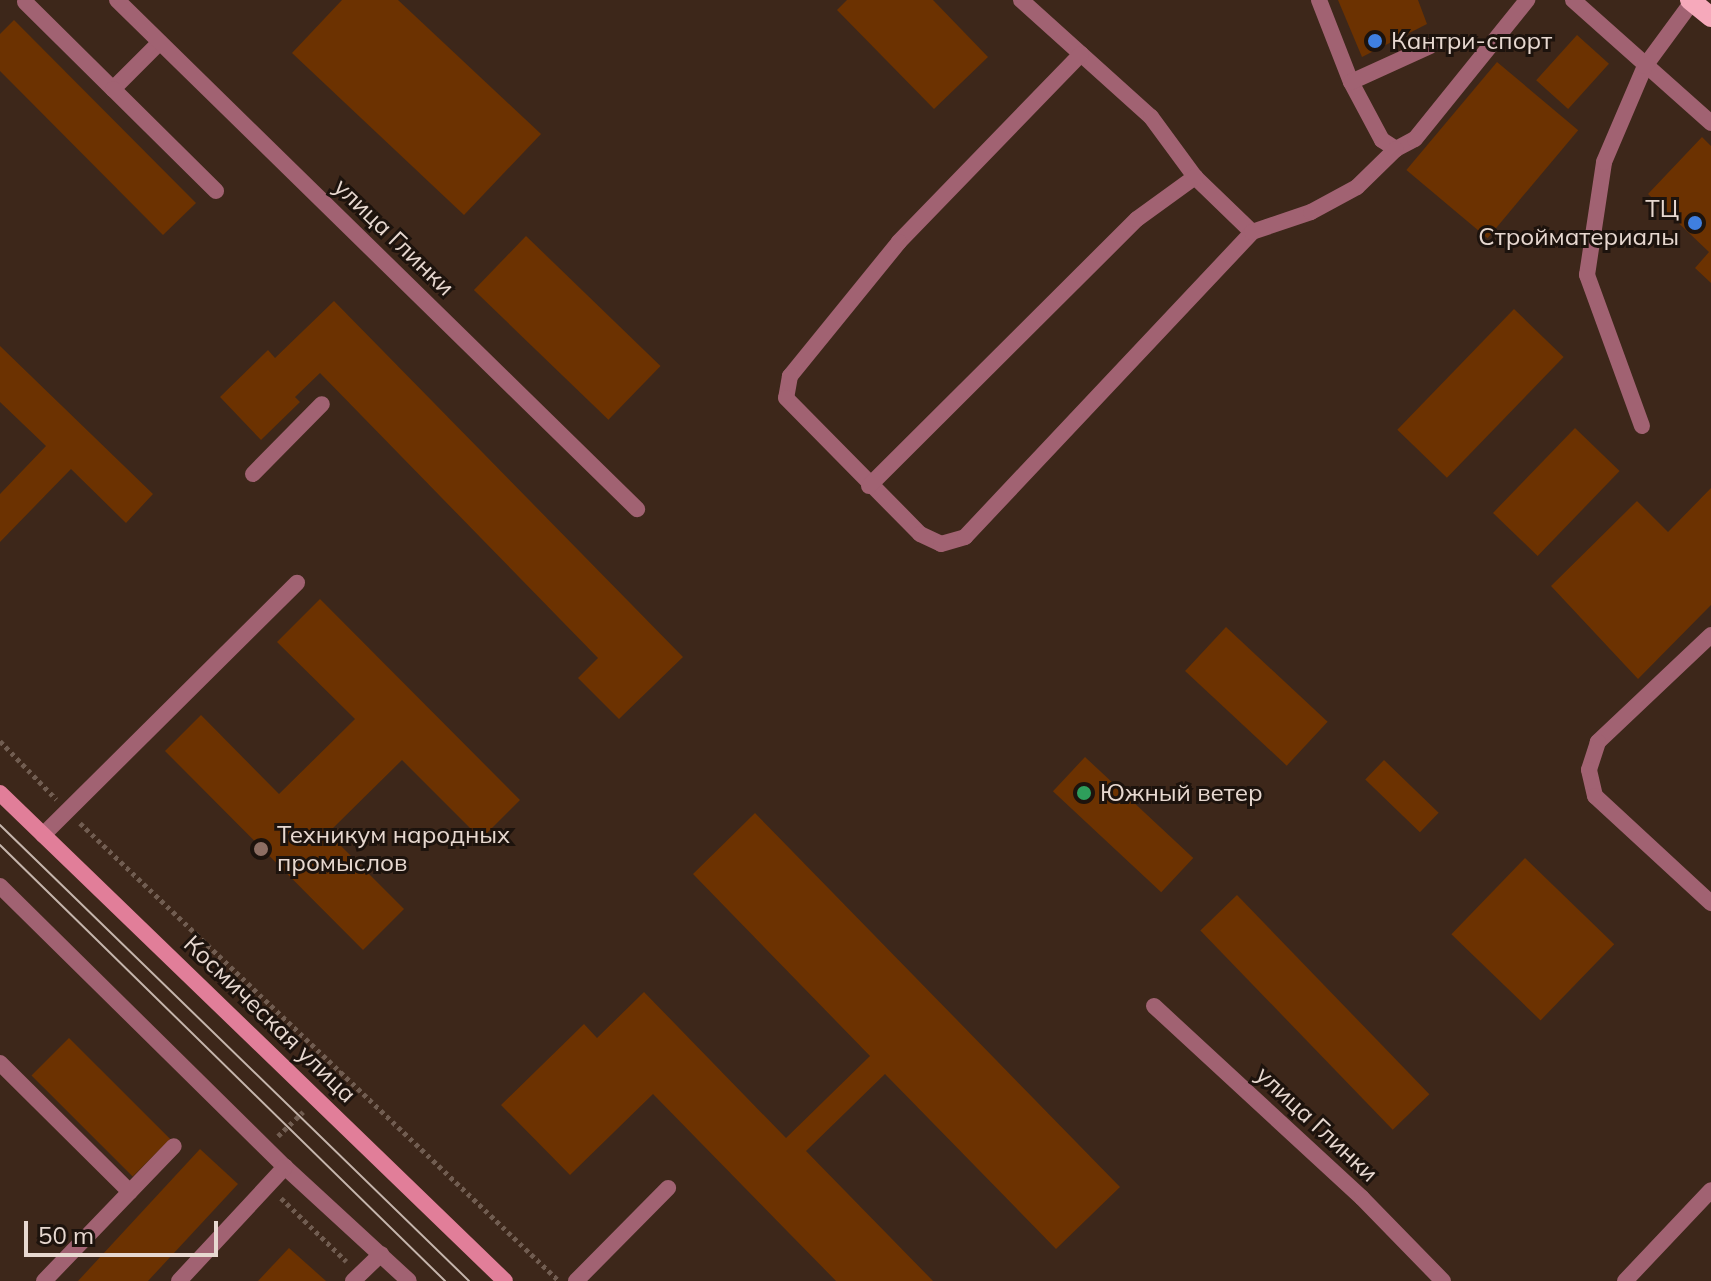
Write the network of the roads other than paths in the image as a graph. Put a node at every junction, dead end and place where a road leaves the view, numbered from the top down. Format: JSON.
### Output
{"nodes":[{"id":1,"x":117,"y":0,"type":"edge"},
{"id":2,"x":1021,"y":0,"type":"edge"},
{"id":3,"x":1319,"y":0,"type":"edge"},
{"id":4,"x":1527,"y":0,"type":"edge"},
{"id":5,"x":1573,"y":0,"type":"edge"},
{"id":6,"x":1691,"y":1,"type":"edge"},
{"id":7,"x":25,"y":2,"type":"dead end"},
{"id":8,"x":1711,"y":17,"type":"edge"},
{"id":9,"x":160,"y":42,"type":"junction"},
{"id":10,"x":1430,"y":46,"type":"dead end"},
{"id":11,"x":1081,"y":54,"type":"junction"},
{"id":12,"x":1645,"y":66,"type":"junction"},
{"id":13,"x":1351,"y":82,"type":"junction"},
{"id":14,"x":113,"y":89,"type":"junction"},
{"id":15,"x":1711,"y":123,"type":"edge"},
{"id":16,"x":1396,"y":149,"type":"junction"},
{"id":17,"x":1195,"y":177,"type":"junction"},
{"id":18,"x":216,"y":191,"type":"dead end"},
{"id":19,"x":1252,"y":232,"type":"junction"},
{"id":20,"x":322,"y":404,"type":"dead end"},
{"id":21,"x":1642,"y":426,"type":"dead end"},
{"id":22,"x":253,"y":474,"type":"dead end"},
{"id":23,"x":869,"y":486,"type":"junction"},
{"id":24,"x":637,"y":509,"type":"dead end"},
{"id":25,"x":297,"y":583,"type":"dead end"},
{"id":26,"x":1711,"y":635,"type":"edge"},
{"id":27,"x":0,"y":793,"type":"edge"},
{"id":28,"x":43,"y":835,"type":"junction"},
{"id":29,"x":0,"y":886,"type":"edge"},
{"id":30,"x":1711,"y":903,"type":"edge"},
{"id":31,"x":1154,"y":1006,"type":"dead end"},
{"id":32,"x":0,"y":1063,"type":"edge"},
{"id":33,"x":174,"y":1146,"type":"dead end"},
{"id":34,"x":285,"y":1167,"type":"junction"},
{"id":35,"x":668,"y":1188,"type":"dead end"},
{"id":36,"x":1711,"y":1190,"type":"edge"},
{"id":37,"x":130,"y":1192,"type":"junction"},
{"id":38,"x":381,"y":1254,"type":"junction"},
{"id":39,"x":44,"y":1281,"type":"edge"},
{"id":40,"x":179,"y":1281,"type":"edge"},
{"id":41,"x":353,"y":1281,"type":"edge"},
{"id":42,"x":409,"y":1281,"type":"edge"},
{"id":43,"x":505,"y":1281,"type":"edge"},
{"id":44,"x":576,"y":1281,"type":"edge"},
{"id":45,"x":1443,"y":1281,"type":"edge"},
{"id":46,"x":1625,"y":1281,"type":"edge"}],
"edges":[{"from":1,"to":9,"type":"street","name":"улица Глинки"},
{"from":2,"to":11,"type":"street"},
{"from":3,"to":13,"type":"street"},
{"from":4,"to":16,"type":"street"},
{"from":5,"to":12,"type":"street"},
{"from":6,"to":8,"type":"main road"},
{"from":6,"to":12,"type":"street"},
{"from":7,"to":14,"type":"street"},
{"from":9,"to":14,"type":"street"},
{"from":9,"to":24,"type":"street","name":"улица Глинки"},
{"from":10,"to":13,"type":"street"},
{"from":11,"to":17,"type":"street"},
{"from":11,"to":23,"type":"street"},
{"from":12,"to":15,"type":"street"},
{"from":12,"to":21,"type":"street"},
{"from":13,"to":16,"type":"street"},
{"from":14,"to":18,"type":"street"},
{"from":16,"to":19,"type":"street"},
{"from":17,"to":19,"type":"street"},
{"from":17,"to":23,"type":"street"},
{"from":19,"to":23,"type":"street"},
{"from":20,"to":22,"type":"street"},
{"from":25,"to":28,"type":"street"},
{"from":26,"to":30,"type":"street"},
{"from":27,"to":28,"type":"main road","name":"Космическая улица"},
{"from":28,"to":43,"type":"main road","name":"Космическая улица"},
{"from":29,"to":34,"type":"street"},
{"from":31,"to":45,"type":"street","name":"улица Глинки"},
{"from":32,"to":37,"type":"street"},
{"from":33,"to":37,"type":"street"},
{"from":34,"to":38,"type":"street"},
{"from":34,"to":40,"type":"street"},
{"from":35,"to":44,"type":"street"},
{"from":36,"to":46,"type":"street"},
{"from":37,"to":39,"type":"street"},
{"from":38,"to":41,"type":"street"},
{"from":38,"to":42,"type":"street"}]}
